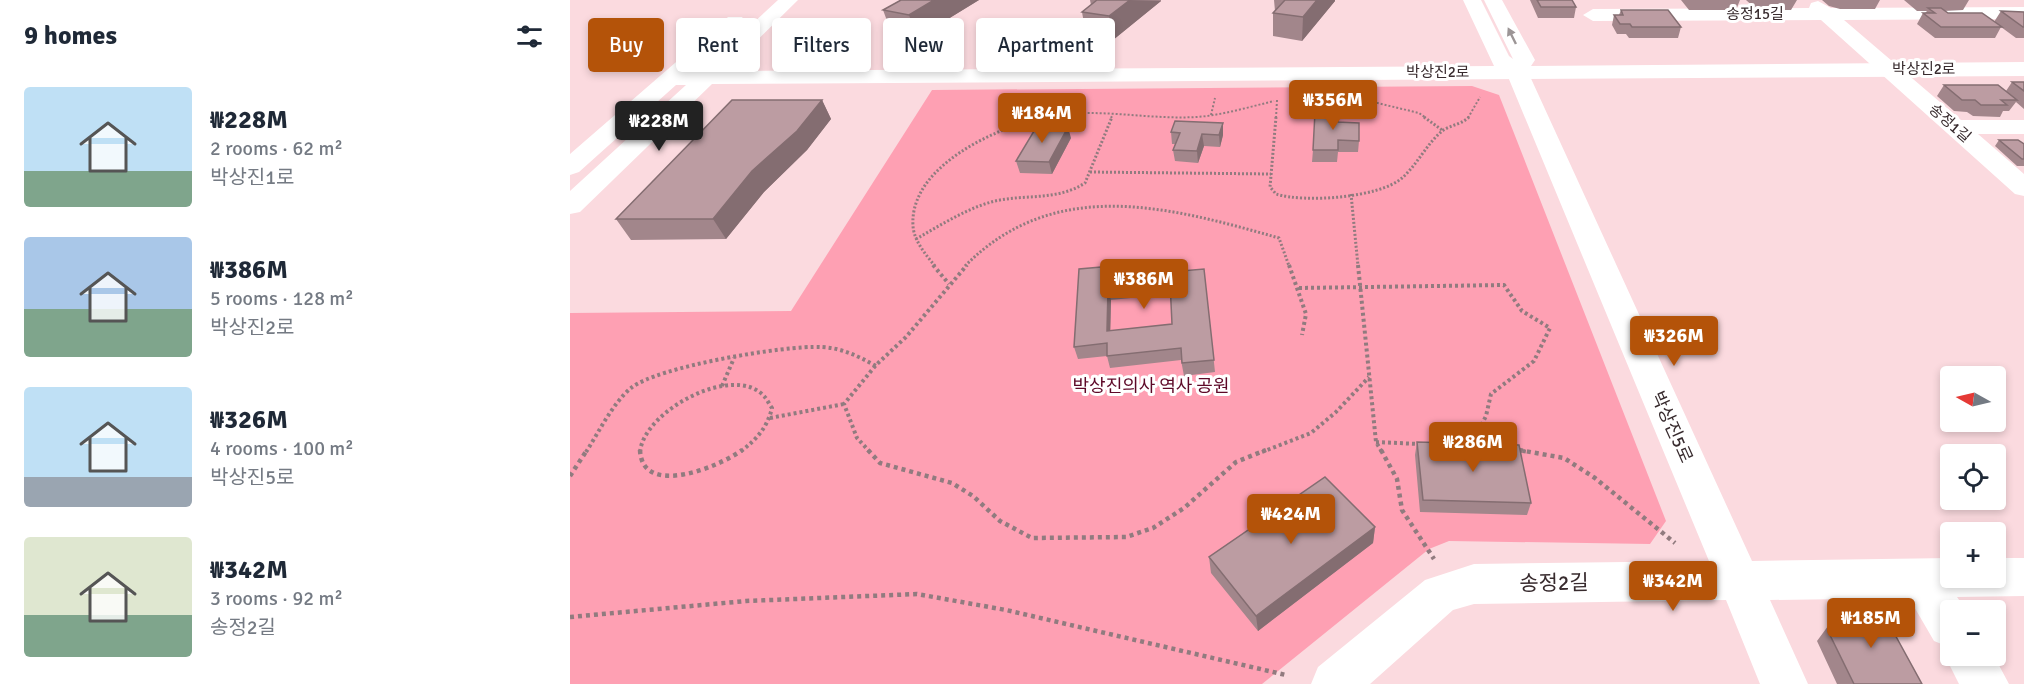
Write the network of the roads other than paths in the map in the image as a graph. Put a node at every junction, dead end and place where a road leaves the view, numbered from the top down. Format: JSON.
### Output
{"nodes":[{"id":1,"x":789,"y":0,"type":"edge"},
{"id":2,"x":1472,"y":0,"type":"edge"},
{"id":3,"x":1493,"y":0,"type":"edge"},
{"id":4,"x":1809,"y":0,"type":"edge"},
{"id":5,"x":751,"y":7,"type":"dead end"},
{"id":6,"x":1589,"y":7,"type":"edge"},
{"id":7,"x":2024,"y":13,"type":"edge"},
{"id":8,"x":1825,"y":14,"type":"junction"},
{"id":9,"x":760,"y":27,"type":"edge"},
{"id":10,"x":1606,"y":35,"type":"dead end"},
{"id":11,"x":2024,"y":57,"type":"edge"},
{"id":12,"x":1514,"y":64,"type":"junction"},
{"id":13,"x":1882,"y":64,"type":"junction"},
{"id":14,"x":2024,"y":69,"type":"edge"},
{"id":15,"x":713,"y":72,"type":"joint"},
{"id":16,"x":760,"y":72,"type":"edge"},
{"id":17,"x":677,"y":73,"type":"junction"},
{"id":18,"x":2024,"y":127,"type":"edge"},
{"id":19,"x":1955,"y":128,"type":"junction"},
{"id":20,"x":570,"y":167,"type":"edge"},
{"id":21,"x":2024,"y":188,"type":"edge"},
{"id":22,"x":570,"y":206,"type":"edge"},
{"id":23,"x":2024,"y":577,"type":"edge"},
{"id":24,"x":1921,"y":579,"type":"junction"},
{"id":25,"x":1739,"y":581,"type":"junction"},
{"id":26,"x":1940,"y":610,"type":"edge"},
{"id":27,"x":1974,"y":666,"type":"edge"},
{"id":28,"x":1335,"y":684,"type":"edge"},
{"id":29,"x":1784,"y":684,"type":"edge"},
{"id":30,"x":1985,"y":684,"type":"edge"}],
"edges":[{"from":1,"to":9,"type":"street"},
{"from":2,"to":12,"type":"street"},
{"from":12,"to":3,"type":"street","one_way":true},
{"from":4,"to":8,"type":"street","name":"송정1길"},
{"from":5,"to":17,"type":"street"},
{"from":6,"to":8,"type":"street","name":"송정15길"},
{"from":6,"to":10,"type":"street","name":"송정15길"},
{"from":7,"to":8,"type":"street","name":"송정15길"},
{"from":8,"to":13,"type":"street","name":"송정1길"},
{"from":11,"to":13,"type":"street","name":"박상진2로"},
{"from":12,"to":13,"type":"street","name":"박상진2로"},
{"from":12,"to":16,"type":"street","name":"박상진2로"},
{"from":12,"to":25,"type":"street","name":"박상진5로"},
{"from":13,"to":14,"type":"street","name":"박상진2로"},
{"from":13,"to":19,"type":"street","name":"송정1길"},
{"from":15,"to":17,"type":"street","name":"박상진2로"},
{"from":15,"to":22,"type":"street"},
{"from":17,"to":20,"type":"street"},
{"from":18,"to":19,"type":"street"},
{"from":19,"to":21,"type":"street","name":"송정1길"},
{"from":23,"to":24,"type":"street","name":"송정2길"},
{"from":24,"to":25,"type":"street","name":"송정2길"},
{"from":24,"to":26,"type":"street"},
{"from":25,"to":28,"type":"street","name":"송정2길"},
{"from":25,"to":29,"type":"street","name":"박상진5로"},
{"from":27,"to":30,"type":"street"}]}
